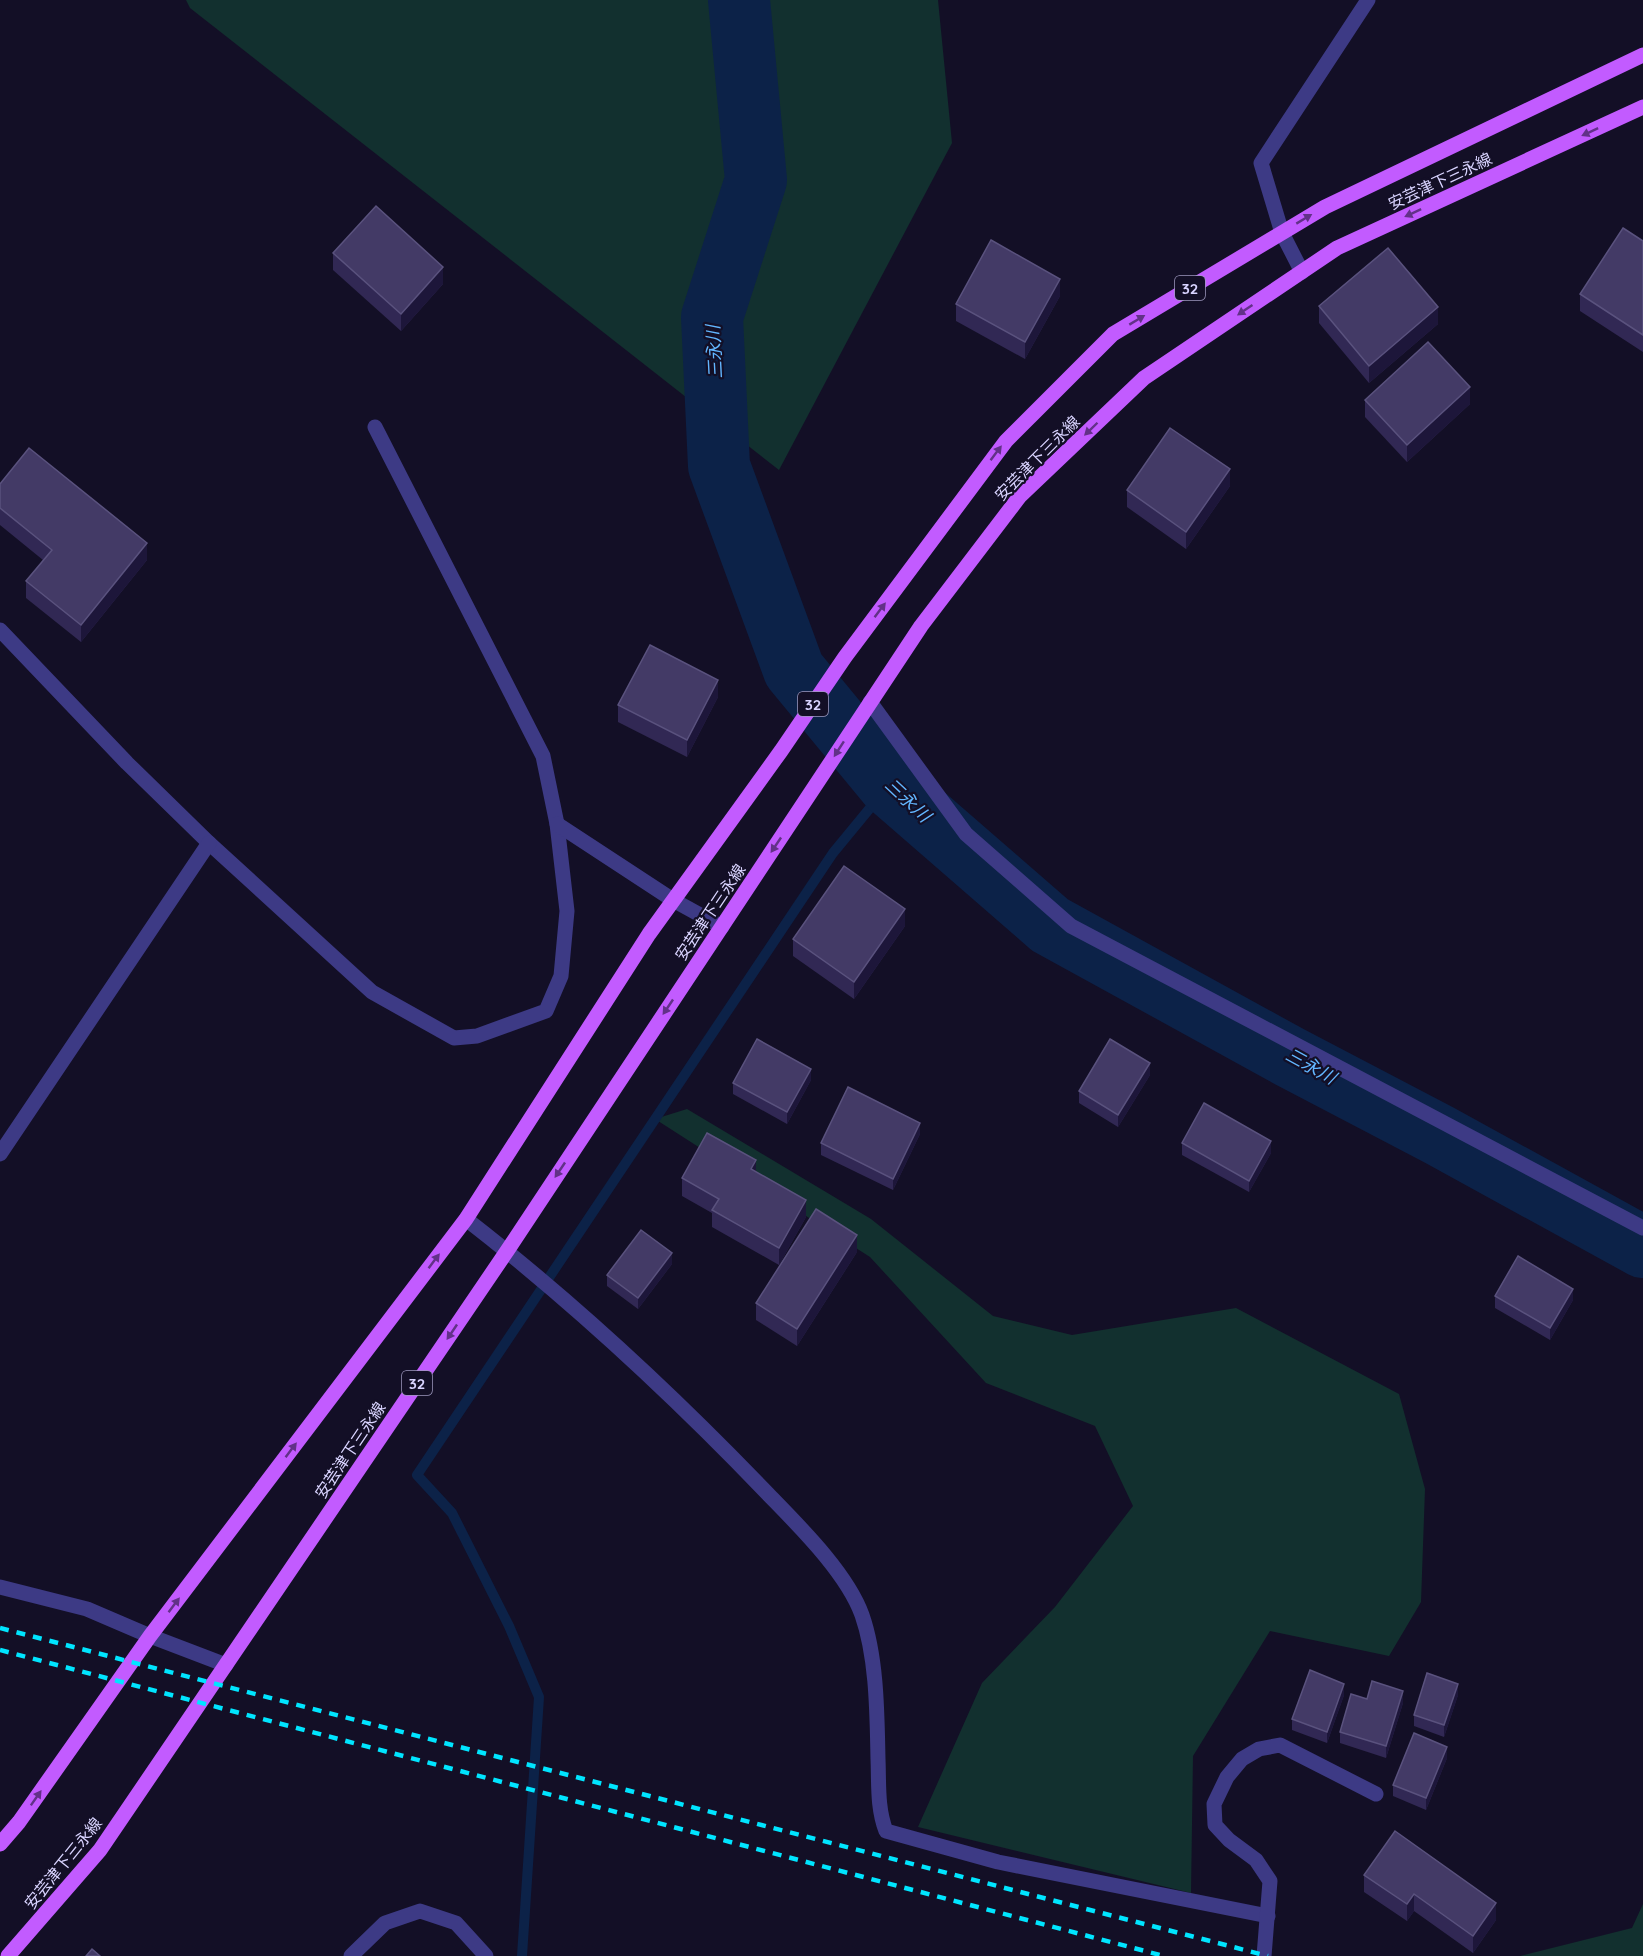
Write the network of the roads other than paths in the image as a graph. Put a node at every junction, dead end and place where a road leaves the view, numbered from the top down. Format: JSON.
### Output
{"nodes":[{"id":1,"x":1368,"y":0,"type":"edge"},
{"id":2,"x":1643,"y":55,"type":"edge"},
{"id":3,"x":1643,"y":107,"type":"edge"},
{"id":4,"x":1282,"y":233,"type":"junction"},
{"id":5,"x":1302,"y":272,"type":"junction"},
{"id":6,"x":375,"y":427,"type":"dead end"},
{"id":7,"x":0,"y":630,"type":"edge"},
{"id":8,"x":870,"y":702,"type":"junction"},
{"id":9,"x":557,"y":824,"type":"junction"},
{"id":10,"x":209,"y":843,"type":"junction"},
{"id":11,"x":673,"y":900,"type":"junction"},
{"id":12,"x":722,"y":927,"type":"junction"},
{"id":13,"x":0,"y":1154,"type":"edge"},
{"id":14,"x":466,"y":1220,"type":"junction"},
{"id":15,"x":1643,"y":1228,"type":"edge"},
{"id":16,"x":507,"y":1251,"type":"junction"},
{"id":17,"x":0,"y":1587,"type":"edge"},
{"id":18,"x":150,"y":1636,"type":"junction"},
{"id":19,"x":226,"y":1665,"type":"junction"},
{"id":20,"x":1376,"y":1794,"type":"dead end"},
{"id":21,"x":0,"y":1844,"type":"edge"},
{"id":22,"x":1268,"y":1916,"type":"junction"},
{"id":23,"x":8,"y":1956,"type":"edge"},
{"id":24,"x":351,"y":1956,"type":"edge"},
{"id":25,"x":486,"y":1956,"type":"edge"},
{"id":26,"x":1264,"y":1956,"type":"edge"}],
"edges":[{"from":1,"to":4,"type":"street"},
{"from":4,"to":2,"type":"main road","name":"安芸津下三永線","number":"32","one_way":true},
{"from":3,"to":5,"type":"main road","name":"安芸津下三永線","number":"32","one_way":true},
{"from":4,"to":5,"type":"street"},
{"from":11,"to":4,"type":"main road","name":"安芸津下三永線","number":"32","one_way":true},
{"from":5,"to":8,"type":"main road","name":"安芸津下三永線","number":"32","one_way":true},
{"from":6,"to":9,"type":"street"},
{"from":7,"to":10,"type":"street"},
{"from":8,"to":12,"type":"main road","name":"安芸津下三永線","number":"32","one_way":true},
{"from":8,"to":15,"type":"street"},
{"from":9,"to":10,"type":"street"},
{"from":9,"to":11,"type":"street"},
{"from":10,"to":13,"type":"street"},
{"from":11,"to":12,"type":"street"},
{"from":11,"to":14,"type":"main road","name":"安芸津下三永線","number":"32"},
{"from":12,"to":16,"type":"main road","name":"安芸津下三永線","number":"32","one_way":true},
{"from":14,"to":16,"type":"street"},
{"from":18,"to":14,"type":"main road","name":"安芸津下三永線","number":"32","one_way":true},
{"from":16,"to":19,"type":"main road","name":"安芸津下三永線","number":"32","one_way":true},
{"from":16,"to":22,"type":"street"},
{"from":17,"to":18,"type":"street"},
{"from":18,"to":19,"type":"street"},
{"from":21,"to":18,"type":"main road","name":"安芸津下三永線","number":"32","one_way":true},
{"from":19,"to":23,"type":"main road","name":"安芸津下三永線","number":"32"},
{"from":20,"to":22,"type":"street"},
{"from":22,"to":26,"type":"street"},
{"from":24,"to":25,"type":"street"}]}
